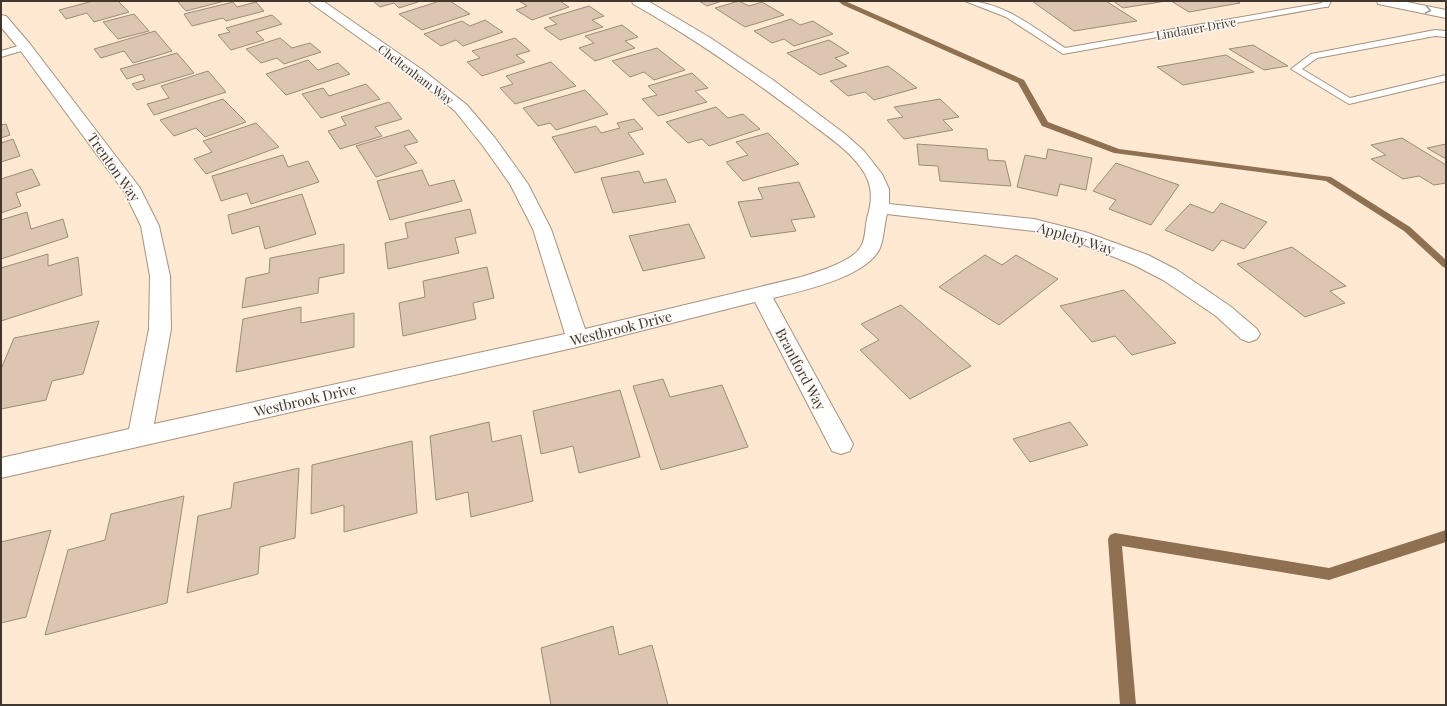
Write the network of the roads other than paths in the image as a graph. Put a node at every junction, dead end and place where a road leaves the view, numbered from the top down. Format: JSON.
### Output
{"nodes":[{"id":1,"x":314,"y":1,"type":"edge"},
{"id":2,"x":638,"y":1,"type":"edge"},
{"id":3,"x":969,"y":1,"type":"edge"},
{"id":4,"x":1327,"y":1,"type":"edge"},
{"id":5,"x":1383,"y":1,"type":"edge"},
{"id":6,"x":1446,"y":14,"type":"edge"},
{"id":7,"x":1,"y":19,"type":"edge"},
{"id":8,"x":1446,"y":34,"type":"edge"},
{"id":9,"x":25,"y":47,"type":"junction"},
{"id":10,"x":1,"y":54,"type":"edge"},
{"id":11,"x":1446,"y":78,"type":"edge"},
{"id":12,"x":879,"y":208,"type":"junction"},
{"id":13,"x":761,"y":294,"type":"junction"},
{"id":14,"x":1249,"y":334,"type":"dead end"},
{"id":15,"x":577,"y":339,"type":"junction"},
{"id":16,"x":140,"y":436,"type":"junction"},
{"id":17,"x":841,"y":444,"type":"dead end"},
{"id":18,"x":1,"y":468,"type":"edge"}],
"edges":[{"from":1,"to":15,"type":"street","name":"Cheltenham Way"},
{"from":2,"to":12,"type":"street","name":"Westbrook Drive"},
{"from":3,"to":4,"type":"lane","name":"Lindauer Drive"},
{"from":5,"to":6,"type":"street","one_way":true},
{"from":7,"to":9,"type":"street","name":"Trenton Way"},
{"from":8,"to":11,"type":"lane"},
{"from":9,"to":10,"type":"lane"},
{"from":9,"to":16,"type":"street","name":"Trenton Way"},
{"from":12,"to":13,"type":"street","name":"Westbrook Drive"},
{"from":12,"to":14,"type":"street","name":"Appleby Way"},
{"from":13,"to":15,"type":"street","name":"Westbrook Drive"},
{"from":13,"to":17,"type":"street","name":"Brantford Way"},
{"from":15,"to":16,"type":"street","name":"Westbrook Drive"},
{"from":16,"to":18,"type":"street","name":"Westbrook Drive"}]}
